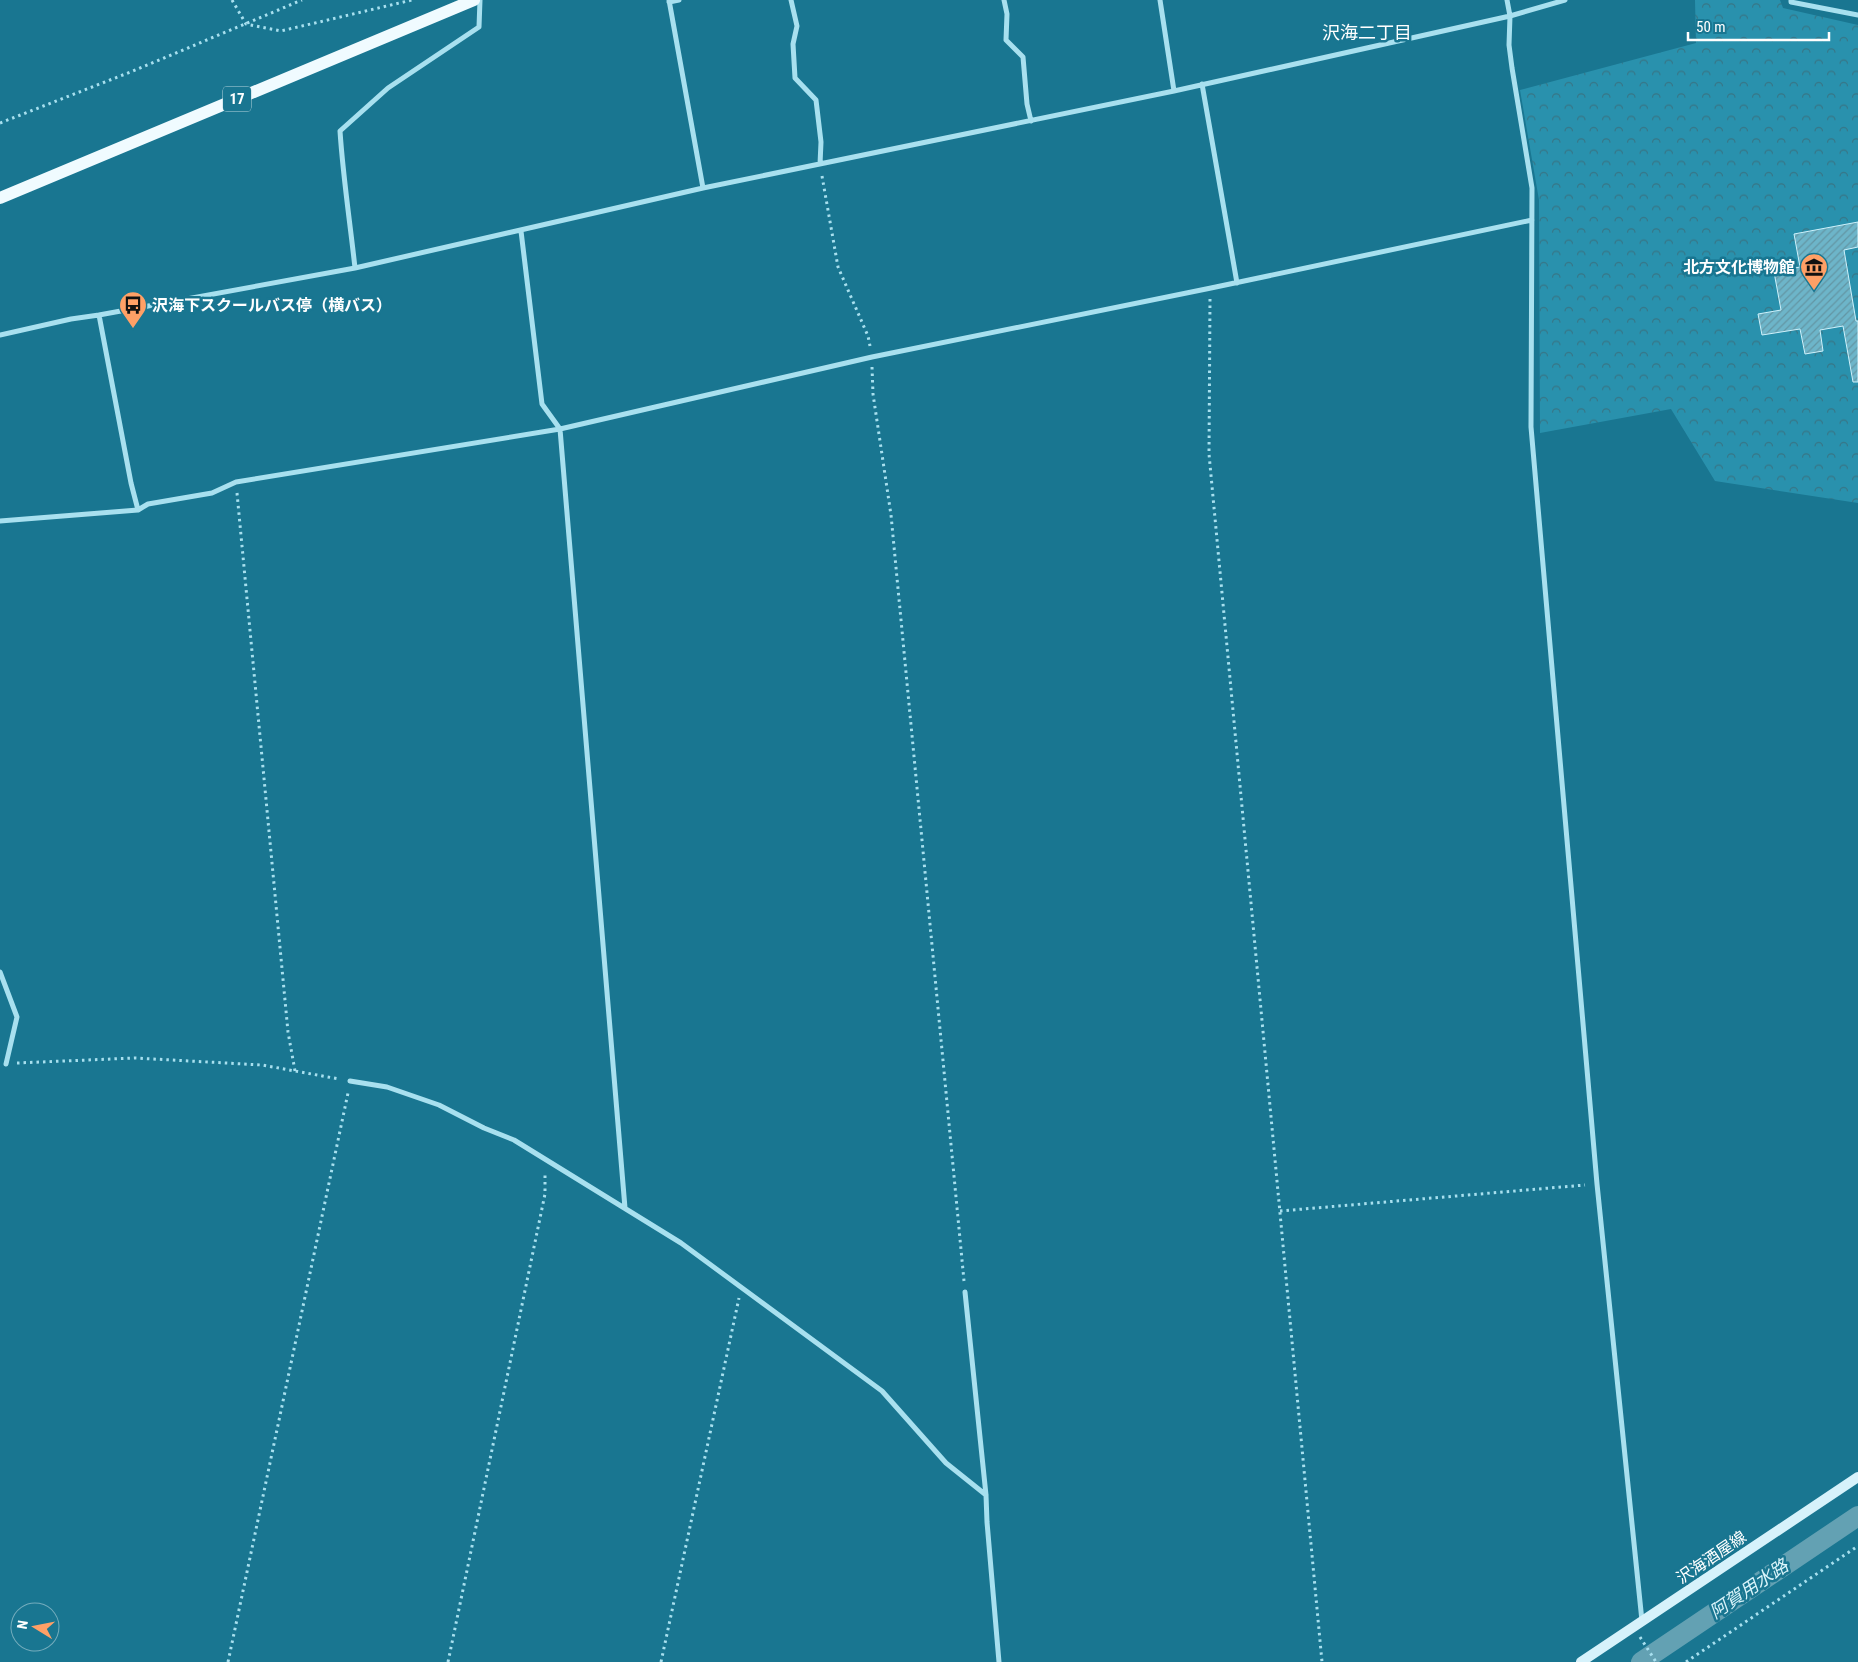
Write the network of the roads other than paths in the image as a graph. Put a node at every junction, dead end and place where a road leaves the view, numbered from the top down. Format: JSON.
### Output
{"nodes":[{"id":1,"x":474,"y":0,"type":"edge"},
{"id":2,"x":480,"y":0,"type":"edge"},
{"id":3,"x":679,"y":0,"type":"edge"},
{"id":4,"x":792,"y":0,"type":"edge"},
{"id":5,"x":1004,"y":0,"type":"edge"},
{"id":6,"x":1160,"y":0,"type":"edge"},
{"id":7,"x":1507,"y":0,"type":"edge"},
{"id":8,"x":1565,"y":0,"type":"edge"},
{"id":9,"x":1791,"y":0,"type":"edge"},
{"id":10,"x":669,"y":1,"type":"edge"},
{"id":11,"x":1858,"y":14,"type":"edge"},
{"id":12,"x":1510,"y":16,"type":"junction"},
{"id":13,"x":1202,"y":84,"type":"junction"},
{"id":14,"x":1174,"y":91,"type":"junction"},
{"id":15,"x":1031,"y":121,"type":"junction"},
{"id":16,"x":820,"y":164,"type":"junction"},
{"id":17,"x":703,"y":188,"type":"junction"},
{"id":18,"x":0,"y":198,"type":"edge"},
{"id":19,"x":1532,"y":220,"type":"junction"},
{"id":20,"x":520,"y":231,"type":"junction"},
{"id":21,"x":355,"y":268,"type":"junction"},
{"id":22,"x":1237,"y":283,"type":"junction"},
{"id":23,"x":99,"y":315,"type":"junction"},
{"id":24,"x":0,"y":334,"type":"edge"},
{"id":25,"x":560,"y":429,"type":"junction"},
{"id":26,"x":138,"y":510,"type":"junction"},
{"id":27,"x":0,"y":521,"type":"edge"},
{"id":28,"x":0,"y":972,"type":"edge"},
{"id":29,"x":6,"y":1064,"type":"road end"},
{"id":30,"x":350,"y":1081,"type":"road end"},
{"id":31,"x":625,"y":1208,"type":"junction"},
{"id":32,"x":965,"y":1292,"type":"road end"},
{"id":33,"x":1858,"y":1477,"type":"edge"},
{"id":34,"x":986,"y":1495,"type":"junction"},
{"id":35,"x":1642,"y":1622,"type":"junction"},
{"id":36,"x":999,"y":1662,"type":"edge"},
{"id":37,"x":1581,"y":1662,"type":"edge"}],
"edges":[{"from":1,"to":18,"type":"main road","number":"17"},
{"from":2,"to":21,"type":"street"},
{"from":3,"to":10,"type":"street"},
{"from":4,"to":16,"type":"street"},
{"from":5,"to":15,"type":"street"},
{"from":6,"to":14,"type":"street"},
{"from":7,"to":12,"type":"street"},
{"from":8,"to":12,"type":"street"},
{"from":9,"to":11,"type":"street"},
{"from":10,"to":17,"type":"street"},
{"from":12,"to":13,"type":"street"},
{"from":12,"to":19,"type":"street"},
{"from":13,"to":14,"type":"street"},
{"from":13,"to":22,"type":"street"},
{"from":14,"to":15,"type":"street"},
{"from":15,"to":16,"type":"street"},
{"from":16,"to":17,"type":"street"},
{"from":17,"to":20,"type":"street"},
{"from":19,"to":22,"type":"street"},
{"from":19,"to":35,"type":"street"},
{"from":20,"to":21,"type":"street"},
{"from":20,"to":25,"type":"street"},
{"from":21,"to":23,"type":"street"},
{"from":22,"to":25,"type":"street"},
{"from":23,"to":24,"type":"street"},
{"from":23,"to":26,"type":"street"},
{"from":25,"to":26,"type":"street"},
{"from":25,"to":31,"type":"street"},
{"from":26,"to":27,"type":"street"},
{"from":28,"to":29,"type":"street"},
{"from":30,"to":31,"type":"street"},
{"from":31,"to":34,"type":"street"},
{"from":32,"to":34,"type":"street"},
{"from":33,"to":35,"type":"main road","name":"沢海酒屋線"},
{"from":34,"to":36,"type":"street"},
{"from":35,"to":37,"type":"main road","name":"沢海酒屋線"}]}
